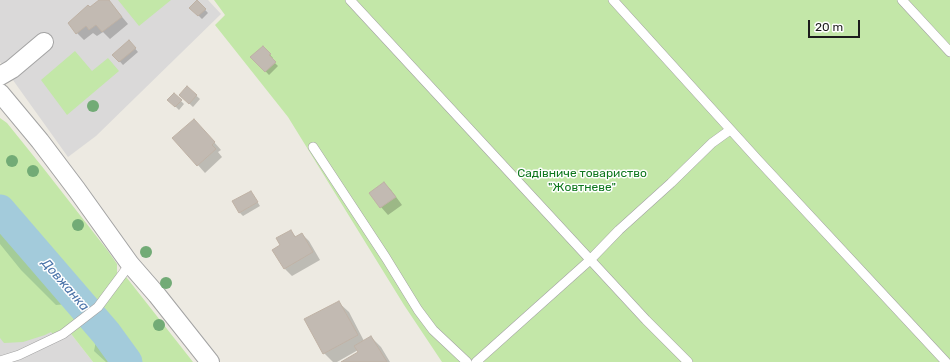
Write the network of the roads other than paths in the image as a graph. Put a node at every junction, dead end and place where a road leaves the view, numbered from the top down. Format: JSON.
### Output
{"nodes":[{"id":1,"x":350,"y":0,"type":"edge"},
{"id":2,"x":613,"y":0,"type":"edge"},
{"id":3,"x":902,"y":0,"type":"edge"},
{"id":4,"x":44,"y":42,"type":"dead end"},
{"id":5,"x":950,"y":52,"type":"edge"},
{"id":6,"x":0,"y":76,"type":"edge"},
{"id":7,"x":5,"y":100,"type":"edge"},
{"id":8,"x":730,"y":130,"type":"junction"},
{"id":9,"x":313,"y":147,"type":"dead end"},
{"id":10,"x":590,"y":260,"type":"junction"},
{"id":11,"x":130,"y":264,"type":"junction"},
{"id":12,"x":0,"y":361,"type":"edge"},
{"id":13,"x":210,"y":362,"type":"edge"},
{"id":14,"x":467,"y":362,"type":"edge"},
{"id":15,"x":476,"y":362,"type":"edge"},
{"id":16,"x":688,"y":362,"type":"edge"},
{"id":17,"x":946,"y":362,"type":"edge"}],
"edges":[{"from":1,"to":10,"type":"lane"},
{"from":2,"to":8,"type":"lane"},
{"from":3,"to":5,"type":"lane"},
{"from":4,"to":6,"type":"street"},
{"from":7,"to":11,"type":"street"},
{"from":8,"to":10,"type":"lane"},
{"from":8,"to":17,"type":"lane"},
{"from":9,"to":14,"type":"lane"},
{"from":10,"to":15,"type":"lane"},
{"from":10,"to":16,"type":"lane"},
{"from":11,"to":12,"type":"lane"},
{"from":11,"to":13,"type":"street"}]}
